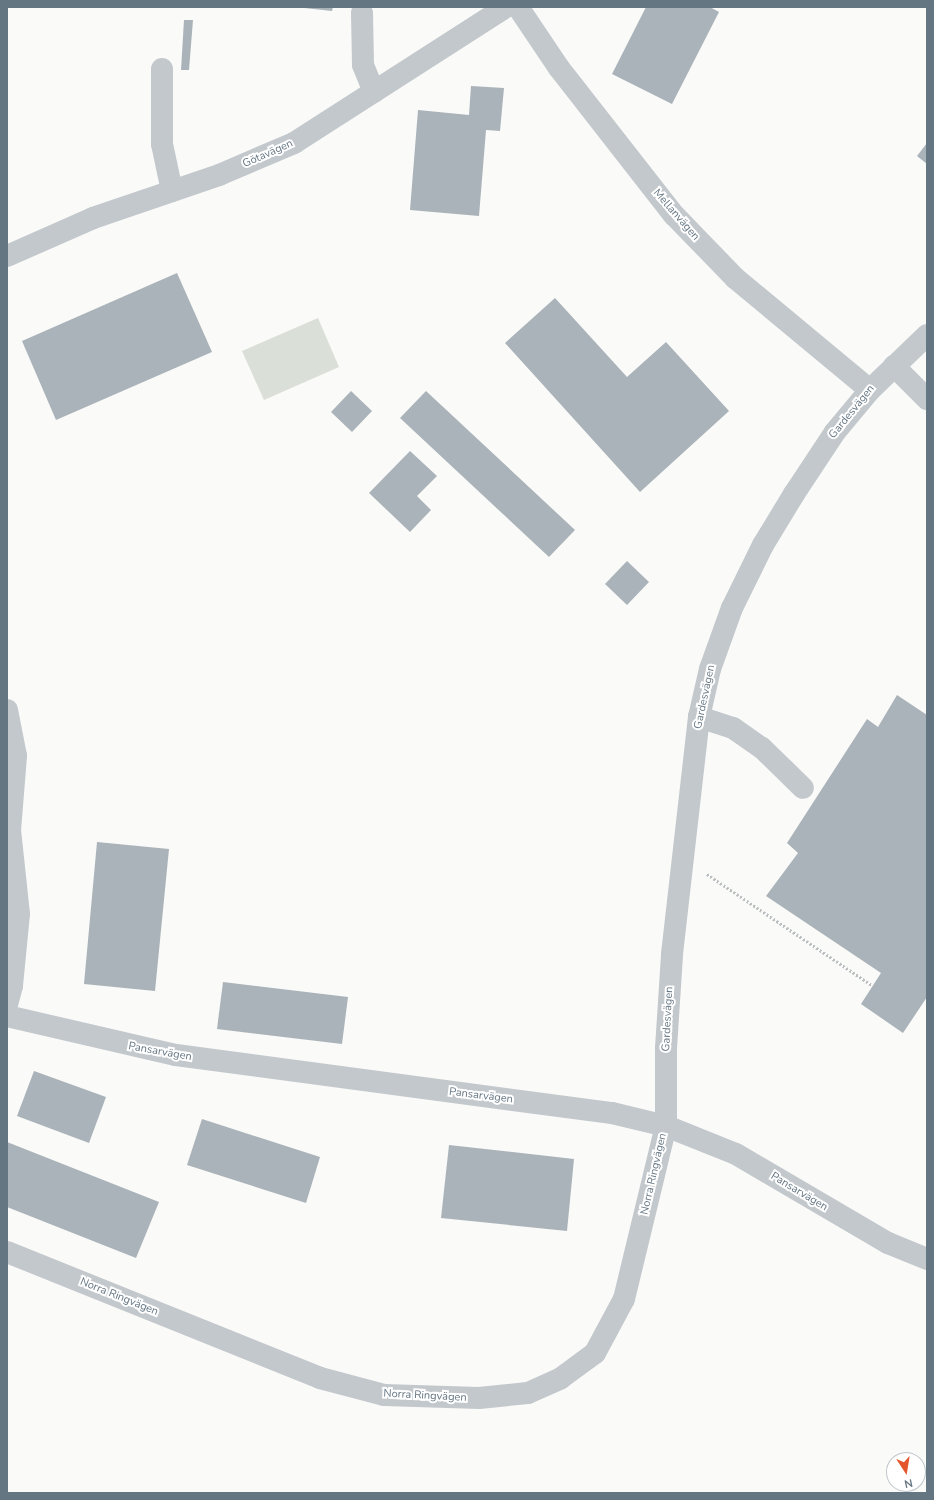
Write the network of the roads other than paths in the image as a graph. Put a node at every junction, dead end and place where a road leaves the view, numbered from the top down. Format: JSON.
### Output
{"nodes":[{"id":1,"x":506,"y":7,"type":"edge"},
{"id":2,"x":518,"y":7,"type":"edge"},
{"id":3,"x":362,"y":13,"type":"dead end"},
{"id":4,"x":162,"y":69,"type":"dead end"},
{"id":5,"x":374,"y":92,"type":"junction"},
{"id":6,"x":172,"y":191,"type":"junction"},
{"id":7,"x":7,"y":256,"type":"edge"},
{"id":8,"x":927,"y":336,"type":"edge"},
{"id":9,"x":894,"y":366,"type":"junction"},
{"id":10,"x":870,"y":390,"type":"junction"},
{"id":11,"x":927,"y":399,"type":"edge"},
{"id":12,"x":7,"y":710,"type":"edge"},
{"id":13,"x":699,"y":717,"type":"junction"},
{"id":14,"x":803,"y":788,"type":"dead end"},
{"id":15,"x":7,"y":1005,"type":"edge"},
{"id":16,"x":7,"y":1016,"type":"edge"},
{"id":17,"x":666,"y":1126,"type":"junction"},
{"id":18,"x":7,"y":1252,"type":"edge"},
{"id":19,"x":927,"y":1260,"type":"edge"}],
"edges":[{"from":1,"to":5,"type":"lane","name":"Götavägen"},
{"from":2,"to":10,"type":"lane","name":"Mellanvägen"},
{"from":3,"to":5,"type":"lane"},
{"from":4,"to":6,"type":"lane"},
{"from":5,"to":6,"type":"lane","name":"Götavägen"},
{"from":6,"to":7,"type":"lane","name":"Götavägen"},
{"from":8,"to":9,"type":"lane","name":"Gardesvägen"},
{"from":9,"to":10,"type":"lane","name":"Gardesvägen"},
{"from":9,"to":11,"type":"lane"},
{"from":10,"to":13,"type":"lane","name":"Gardesvägen"},
{"from":12,"to":15,"type":"lane"},
{"from":13,"to":14,"type":"lane"},
{"from":13,"to":17,"type":"lane","name":"Gardesvägen"},
{"from":16,"to":17,"type":"lane","name":"Pansarvägen"},
{"from":17,"to":18,"type":"lane","name":"Norra Ringvägen"},
{"from":17,"to":19,"type":"lane","name":"Pansarvägen"}]}
